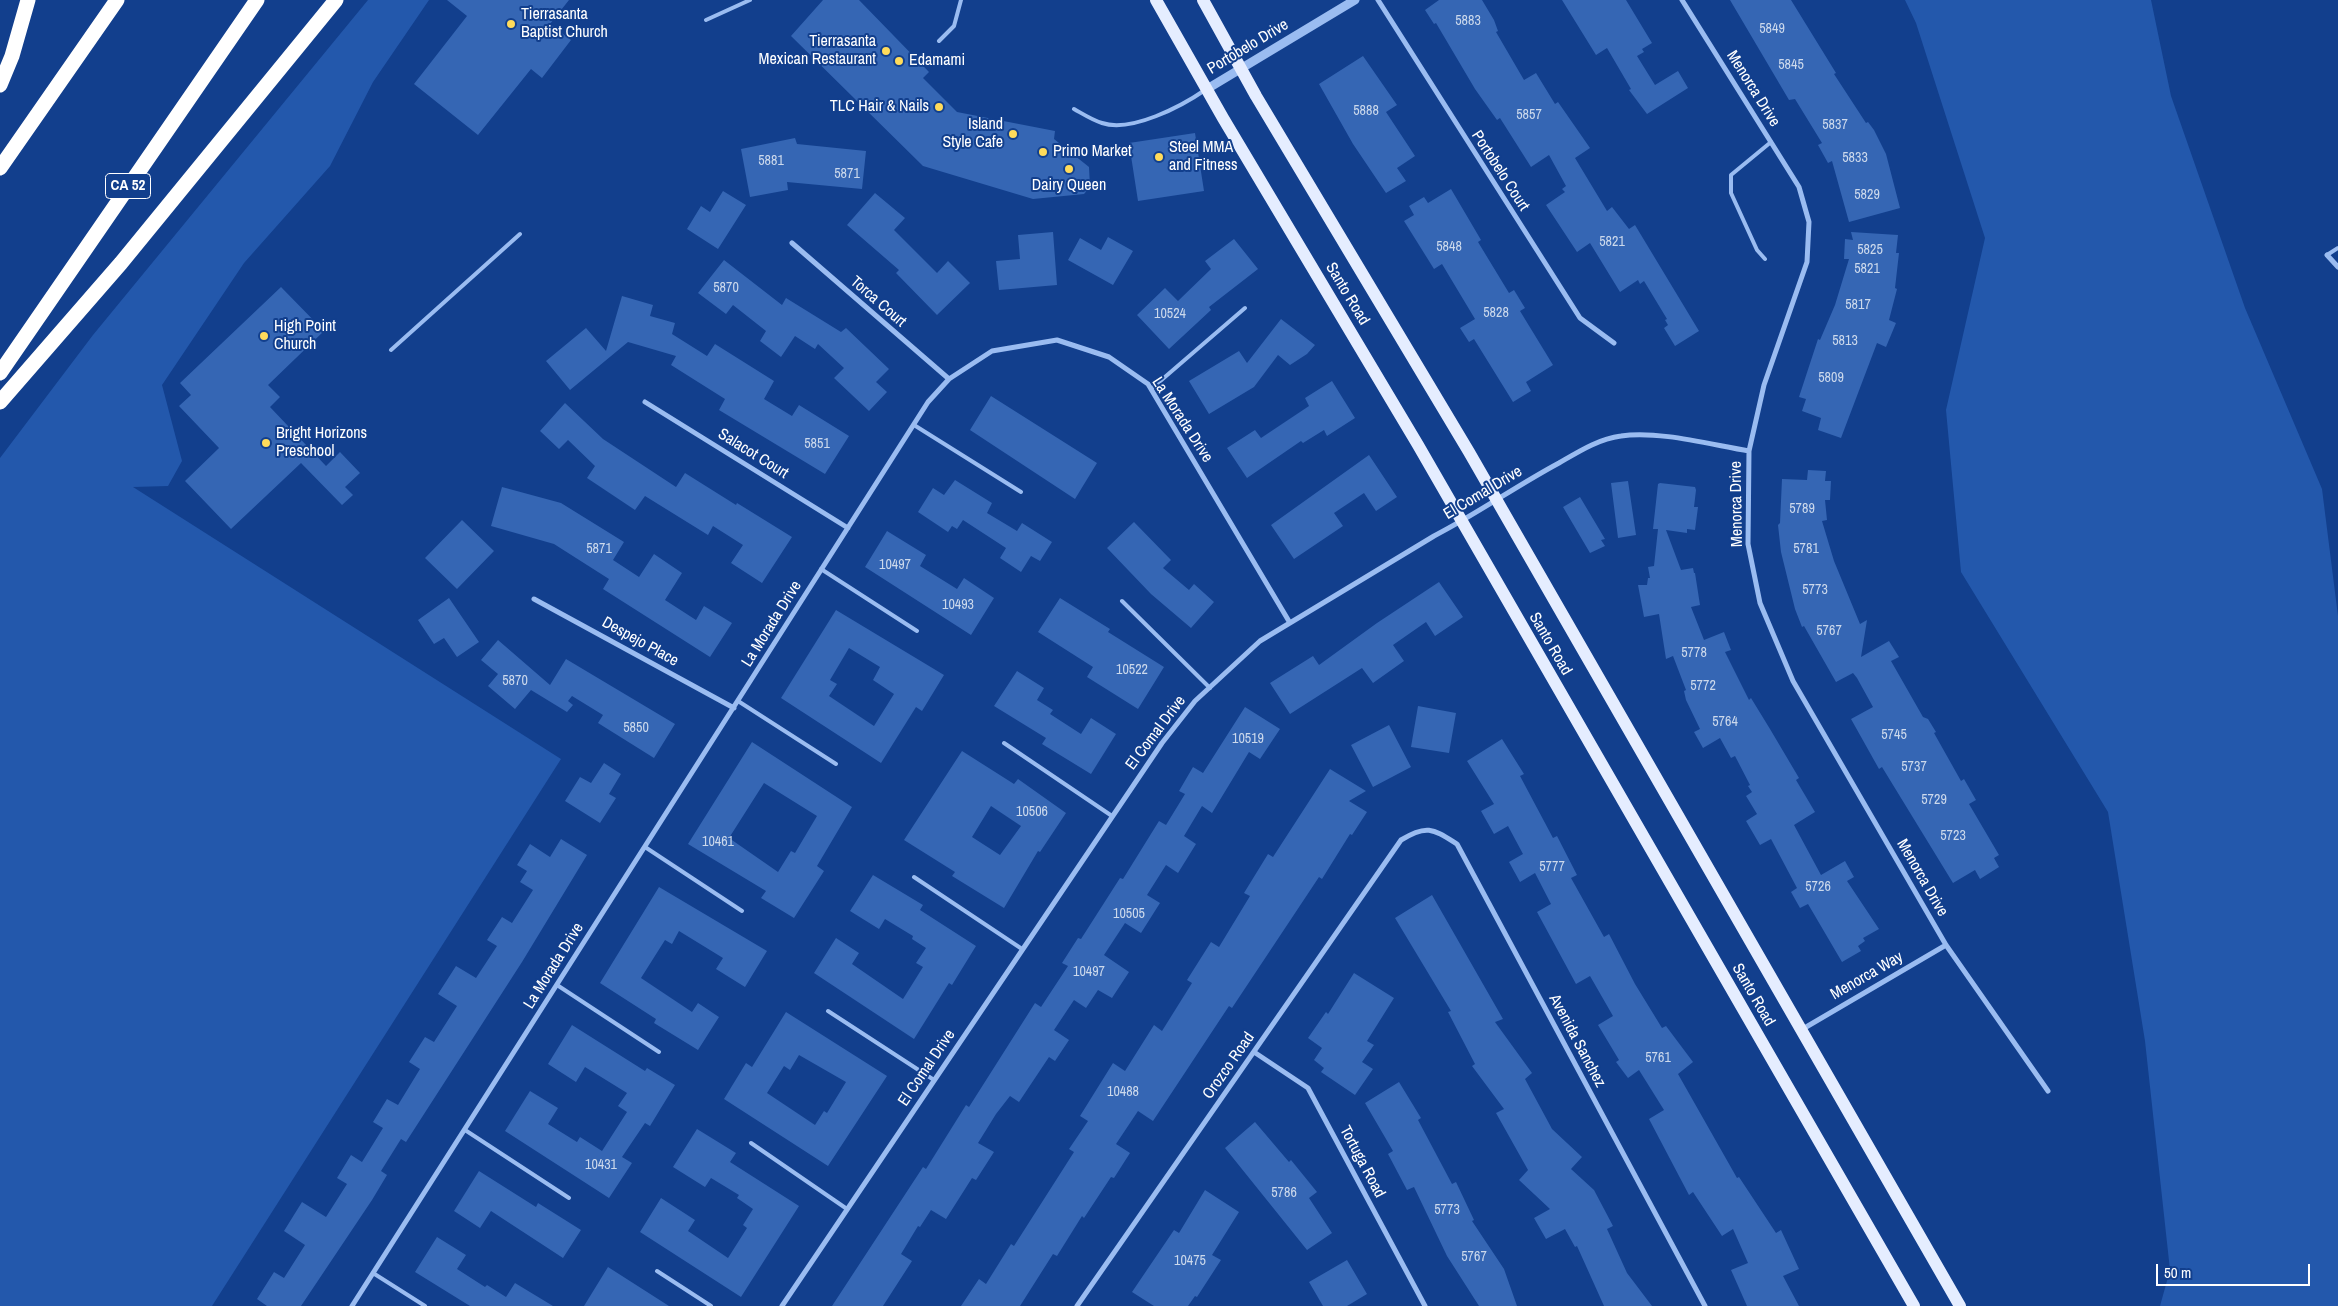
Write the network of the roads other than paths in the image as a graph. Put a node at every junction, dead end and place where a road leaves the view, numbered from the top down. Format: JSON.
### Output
{"nodes":[{"id":1,"x":28,"y":0,"type":"edge"},
{"id":2,"x":117,"y":0,"type":"edge"},
{"id":3,"x":256,"y":0,"type":"edge"},
{"id":4,"x":336,"y":0,"type":"edge"},
{"id":5,"x":750,"y":0,"type":"edge"},
{"id":6,"x":961,"y":0,"type":"edge"},
{"id":7,"x":1156,"y":0,"type":"edge"},
{"id":8,"x":1203,"y":0,"type":"edge"},
{"id":9,"x":1355,"y":0,"type":"edge"},
{"id":10,"x":1378,"y":0,"type":"edge"},
{"id":11,"x":1682,"y":0,"type":"edge"},
{"id":12,"x":706,"y":20,"type":"dead end"},
{"id":13,"x":939,"y":41,"type":"dead end"},
{"id":14,"x":1242,"y":69,"type":"junction"},
{"id":15,"x":0,"y":85,"type":"edge"},
{"id":16,"x":1207,"y":89,"type":"junction"},
{"id":17,"x":1074,"y":109,"type":"dead end"},
{"id":18,"x":1771,"y":142,"type":"junction"},
{"id":19,"x":0,"y":168,"type":"edge"},
{"id":20,"x":520,"y":234,"type":"dead end"},
{"id":21,"x":792,"y":244,"type":"dead end"},
{"id":22,"x":2338,"y":248,"type":"edge"},
{"id":23,"x":2327,"y":255,"type":"joint"},
{"id":24,"x":1765,"y":259,"type":"dead end"},
{"id":25,"x":2338,"y":267,"type":"edge"},
{"id":26,"x":1245,"y":308,"type":"dead end"},
{"id":27,"x":1614,"y":343,"type":"dead end"},
{"id":28,"x":391,"y":350,"type":"dead end"},
{"id":29,"x":0,"y":373,"type":"edge"},
{"id":30,"x":949,"y":379,"type":"junction"},
{"id":31,"x":1151,"y":389,"type":"junction"},
{"id":32,"x":0,"y":402,"type":"edge"},
{"id":33,"x":645,"y":402,"type":"dead end"},
{"id":34,"x":914,"y":425,"type":"junction"},
{"id":35,"x":1749,"y":451,"type":"junction"},
{"id":36,"x":1021,"y":492,"type":"dead end"},
{"id":37,"x":1495,"y":500,"type":"junction"},
{"id":38,"x":1461,"y":522,"type":"junction"},
{"id":39,"x":848,"y":528,"type":"junction"},
{"id":40,"x":822,"y":570,"type":"junction"},
{"id":41,"x":534,"y":599,"type":"dead end"},
{"id":42,"x":1122,"y":601,"type":"dead end"},
{"id":43,"x":1290,"y":623,"type":"junction"},
{"id":44,"x":917,"y":631,"type":"dead end"},
{"id":45,"x":1210,"y":688,"type":"junction"},
{"id":46,"x":738,"y":701,"type":"junction"},
{"id":47,"x":734,"y":708,"type":"junction"},
{"id":48,"x":1004,"y":743,"type":"dead end"},
{"id":49,"x":836,"y":764,"type":"dead end"},
{"id":50,"x":1112,"y":816,"type":"junction"},
{"id":51,"x":1401,"y":840,"type":"joint"},
{"id":52,"x":645,"y":847,"type":"junction"},
{"id":53,"x":914,"y":877,"type":"dead end"},
{"id":54,"x":742,"y":911,"type":"dead end"},
{"id":55,"x":1946,"y":945,"type":"junction"},
{"id":56,"x":1022,"y":949,"type":"junction"},
{"id":57,"x":557,"y":985,"type":"junction"},
{"id":58,"x":828,"y":1011,"type":"dead end"},
{"id":59,"x":1801,"y":1031,"type":"junction"},
{"id":60,"x":659,"y":1052,"type":"dead end"},
{"id":61,"x":1254,"y":1052,"type":"junction"},
{"id":62,"x":934,"y":1080,"type":"junction"},
{"id":63,"x":2048,"y":1091,"type":"dead end"},
{"id":64,"x":465,"y":1130,"type":"junction"},
{"id":65,"x":751,"y":1143,"type":"dead end"},
{"id":66,"x":569,"y":1198,"type":"dead end"},
{"id":67,"x":847,"y":1209,"type":"junction"},
{"id":68,"x":657,"y":1271,"type":"dead end"},
{"id":69,"x":373,"y":1273,"type":"junction"},
{"id":70,"x":352,"y":1306,"type":"edge"},
{"id":71,"x":425,"y":1306,"type":"edge"},
{"id":72,"x":711,"y":1306,"type":"edge"},
{"id":73,"x":782,"y":1306,"type":"edge"},
{"id":74,"x":1077,"y":1306,"type":"edge"},
{"id":75,"x":1425,"y":1306,"type":"edge"},
{"id":76,"x":1705,"y":1306,"type":"edge"},
{"id":77,"x":1914,"y":1306,"type":"edge"},
{"id":78,"x":1960,"y":1306,"type":"edge"}],
"edges":[{"from":1,"to":15,"type":"highway"},
{"from":2,"to":19,"type":"highway"},
{"from":3,"to":29,"type":"highway","number":"CA 52"},
{"from":4,"to":32,"type":"highway"},
{"from":5,"to":12,"type":"lane"},
{"from":6,"to":13,"type":"lane"},
{"from":7,"to":16,"type":"main road","name":"Santo Road"},
{"from":8,"to":14,"type":"main road","name":"Santo Road"},
{"from":9,"to":14,"type":"street","name":"Portobelo Drive"},
{"from":10,"to":27,"type":"street","name":"Portobelo Court"},
{"from":11,"to":18,"type":"street","name":"Menorca Drive"},
{"from":14,"to":16,"type":"street","name":"Portobelo Drive"},
{"from":14,"to":37,"type":"main road","name":"Santo Road"},
{"from":16,"to":17,"type":"lane"},
{"from":16,"to":38,"type":"main road","name":"Santo Road"},
{"from":18,"to":24,"type":"lane"},
{"from":18,"to":35,"type":"street","name":"Menorca Drive"},
{"from":20,"to":28,"type":"lane"},
{"from":21,"to":30,"type":"street","name":"Torca Court"},
{"from":22,"to":23,"type":"lane"},
{"from":23,"to":25,"type":"street"},
{"from":26,"to":31,"type":"lane"},
{"from":30,"to":31,"type":"street","name":"La Morada Drive"},
{"from":30,"to":34,"type":"street","name":"La Morada Drive"},
{"from":31,"to":43,"type":"street","name":"La Morada Drive"},
{"from":33,"to":39,"type":"street","name":"Salacot Court"},
{"from":34,"to":36,"type":"lane"},
{"from":34,"to":39,"type":"street","name":"La Morada Drive"},
{"from":35,"to":37,"type":"street","name":"El Comal Drive"},
{"from":35,"to":55,"type":"street","name":"Menorca Drive"},
{"from":37,"to":38,"type":"street","name":"El Comal Drive"},
{"from":37,"to":59,"type":"main road","name":"Santo Road"},
{"from":38,"to":43,"type":"street","name":"El Comal Drive"},
{"from":38,"to":77,"type":"main road","name":"Santo Road"},
{"from":39,"to":40,"type":"street","name":"La Morada Drive"},
{"from":40,"to":44,"type":"lane"},
{"from":40,"to":46,"type":"street","name":"La Morada Drive"},
{"from":41,"to":47,"type":"street","name":"Despejo Place"},
{"from":42,"to":45,"type":"lane"},
{"from":43,"to":45,"type":"street","name":"El Comal Drive"},
{"from":45,"to":50,"type":"street","name":"El Comal Drive"},
{"from":46,"to":47,"type":"street","name":"La Morada Drive"},
{"from":46,"to":49,"type":"lane"},
{"from":47,"to":52,"type":"street","name":"La Morada Drive"},
{"from":48,"to":50,"type":"lane"},
{"from":50,"to":56,"type":"street","name":"El Comal Drive"},
{"from":51,"to":61,"type":"street","name":"Orozco Road"},
{"from":51,"to":76,"type":"street","name":"Avenida Sanchez"},
{"from":52,"to":54,"type":"lane"},
{"from":52,"to":57,"type":"street","name":"La Morada Drive"},
{"from":53,"to":56,"type":"lane"},
{"from":55,"to":59,"type":"street","name":"Menorca Way"},
{"from":55,"to":63,"type":"street","name":"Menorca Drive"},
{"from":56,"to":62,"type":"street","name":"El Comal Drive"},
{"from":57,"to":60,"type":"lane"},
{"from":57,"to":64,"type":"street","name":"La Morada Drive"},
{"from":58,"to":62,"type":"lane"},
{"from":59,"to":78,"type":"main road","name":"Santo Road"},
{"from":61,"to":74,"type":"street","name":"Orozco Road"},
{"from":61,"to":75,"type":"street","name":"Tortuga Road"},
{"from":62,"to":67,"type":"street","name":"El Comal Drive"},
{"from":64,"to":66,"type":"lane"},
{"from":64,"to":69,"type":"street","name":"La Morada Drive"},
{"from":65,"to":67,"type":"lane"},
{"from":67,"to":73,"type":"street","name":"El Comal Drive"},
{"from":68,"to":72,"type":"lane"},
{"from":69,"to":70,"type":"street","name":"La Morada Drive"},
{"from":69,"to":71,"type":"lane"}]}
